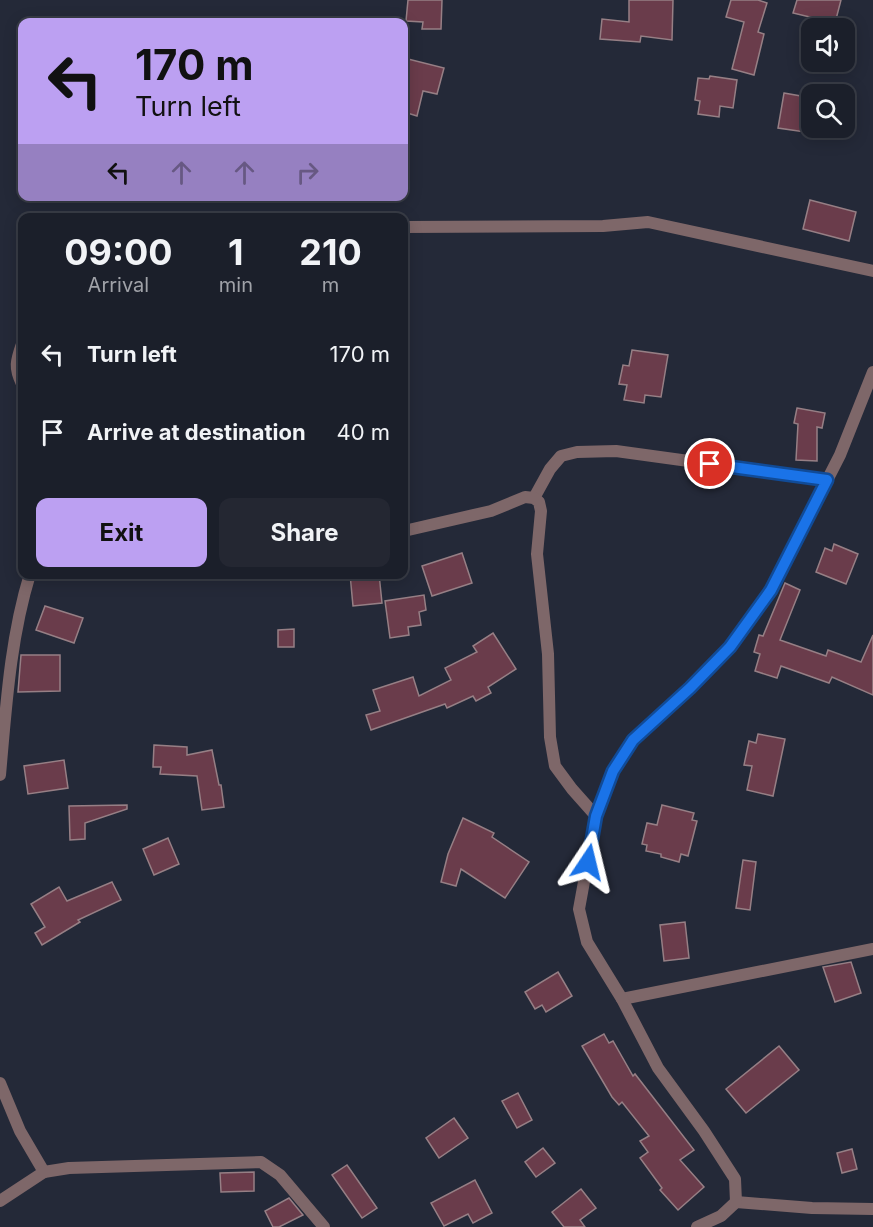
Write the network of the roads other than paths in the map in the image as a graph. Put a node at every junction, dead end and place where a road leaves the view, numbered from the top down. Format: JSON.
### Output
{"nodes":[{"id":1,"x":408,"y":227,"type":"edge"},
{"id":2,"x":873,"y":271,"type":"edge"},
{"id":3,"x":18,"y":357,"type":"edge"},
{"id":4,"x":873,"y":372,"type":"edge"},
{"id":5,"x":18,"y":375,"type":"edge"},
{"id":6,"x":827,"y":480,"type":"junction"},
{"id":7,"x":534,"y":498,"type":"junction"},
{"id":8,"x":408,"y":530,"type":"edge"},
{"id":9,"x":29,"y":579,"type":"edge"},
{"id":10,"x":0,"y":775,"type":"edge"},
{"id":11,"x":596,"y":816,"type":"junction"},
{"id":12,"x":873,"y":949,"type":"edge"},
{"id":13,"x":622,"y":999,"type":"junction"},
{"id":14,"x":0,"y":1083,"type":"edge"},
{"id":15,"x":44,"y":1172,"type":"junction"},
{"id":16,"x":0,"y":1201,"type":"edge"},
{"id":17,"x":736,"y":1202,"type":"junction"},
{"id":18,"x":873,"y":1209,"type":"edge"},
{"id":19,"x":324,"y":1227,"type":"edge"},
{"id":20,"x":697,"y":1227,"type":"edge"}],
"edges":[{"from":1,"to":2,"type":"street"},
{"from":3,"to":5,"type":"street"},
{"from":4,"to":6,"type":"street"},
{"from":6,"to":7,"type":"street"},
{"from":6,"to":11,"type":"street"},
{"from":7,"to":8,"type":"street"},
{"from":7,"to":11,"type":"street"},
{"from":9,"to":10,"type":"street"},
{"from":11,"to":13,"type":"street"},
{"from":12,"to":13,"type":"street"},
{"from":13,"to":17,"type":"street"},
{"from":14,"to":15,"type":"street"},
{"from":15,"to":16,"type":"street"},
{"from":15,"to":19,"type":"street"},
{"from":17,"to":18,"type":"street"},
{"from":17,"to":20,"type":"street"}]}
